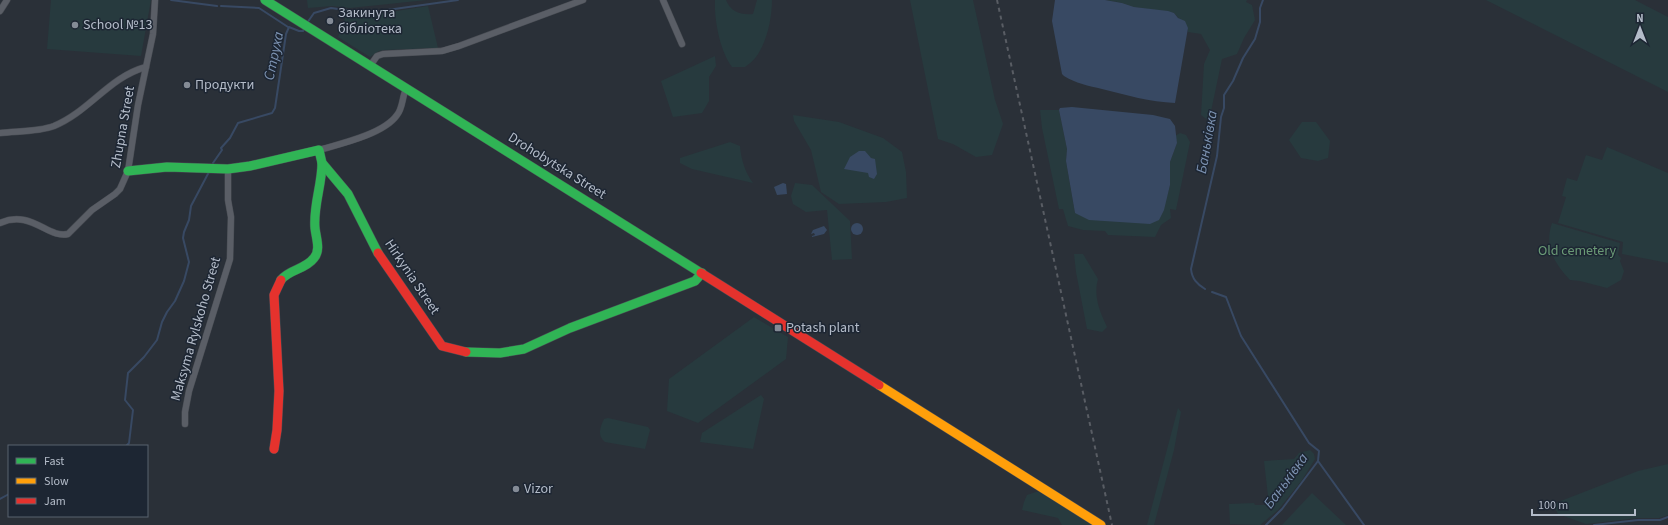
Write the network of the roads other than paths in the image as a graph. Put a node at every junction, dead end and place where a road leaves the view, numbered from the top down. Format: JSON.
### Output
{"nodes":[{"id":1,"x":7,"y":0,"type":"edge"},
{"id":2,"x":155,"y":0,"type":"edge"},
{"id":3,"x":265,"y":0,"type":"edge"},
{"id":4,"x":583,"y":0,"type":"edge"},
{"id":5,"x":663,"y":0,"type":"edge"},
{"id":6,"x":0,"y":11,"type":"edge"},
{"id":7,"x":682,"y":44,"type":"dead end"},
{"id":8,"x":370,"y":66,"type":"junction"},
{"id":9,"x":146,"y":67,"type":"junction"},
{"id":10,"x":406,"y":89,"type":"junction"},
{"id":11,"x":0,"y":133,"type":"edge"},
{"id":12,"x":319,"y":150,"type":"junction"},
{"id":13,"x":322,"y":163,"type":"junction"},
{"id":14,"x":228,"y":169,"type":"junction"},
{"id":15,"x":128,"y":171,"type":"junction"},
{"id":16,"x":0,"y":223,"type":"edge"},
{"id":17,"x":702,"y":273,"type":"junction"},
{"id":18,"x":185,"y":424,"type":"dead end"},
{"id":19,"x":274,"y":449,"type":"dead end"},
{"id":20,"x":1101,"y":525,"type":"edge"}],
"edges":[{"from":1,"to":6,"type":"street"},
{"from":2,"to":9,"type":"street","name":"Zhupna Street"},
{"from":3,"to":8,"type":"street","name":"Drohobytska Street"},
{"from":4,"to":8,"type":"street"},
{"from":5,"to":7,"type":"street"},
{"from":8,"to":10,"type":"street","name":"Drohobytska Street"},
{"from":9,"to":11,"type":"street"},
{"from":9,"to":15,"type":"street","name":"Zhupna Street"},
{"from":10,"to":12,"type":"street"},
{"from":10,"to":17,"type":"street","name":"Drohobytska Street"},
{"from":12,"to":13,"type":"street","name":"Hirkynia Street"},
{"from":12,"to":14,"type":"street"},
{"from":13,"to":17,"type":"street","name":"Hirkynia Street"},
{"from":13,"to":19,"type":"street"},
{"from":14,"to":15,"type":"street"},
{"from":14,"to":18,"type":"street","name":"Maksyma Rylskoho Street"},
{"from":15,"to":16,"type":"street","name":"Zhupna Street"},
{"from":17,"to":20,"type":"street","name":"Drohobytska Street"}]}
